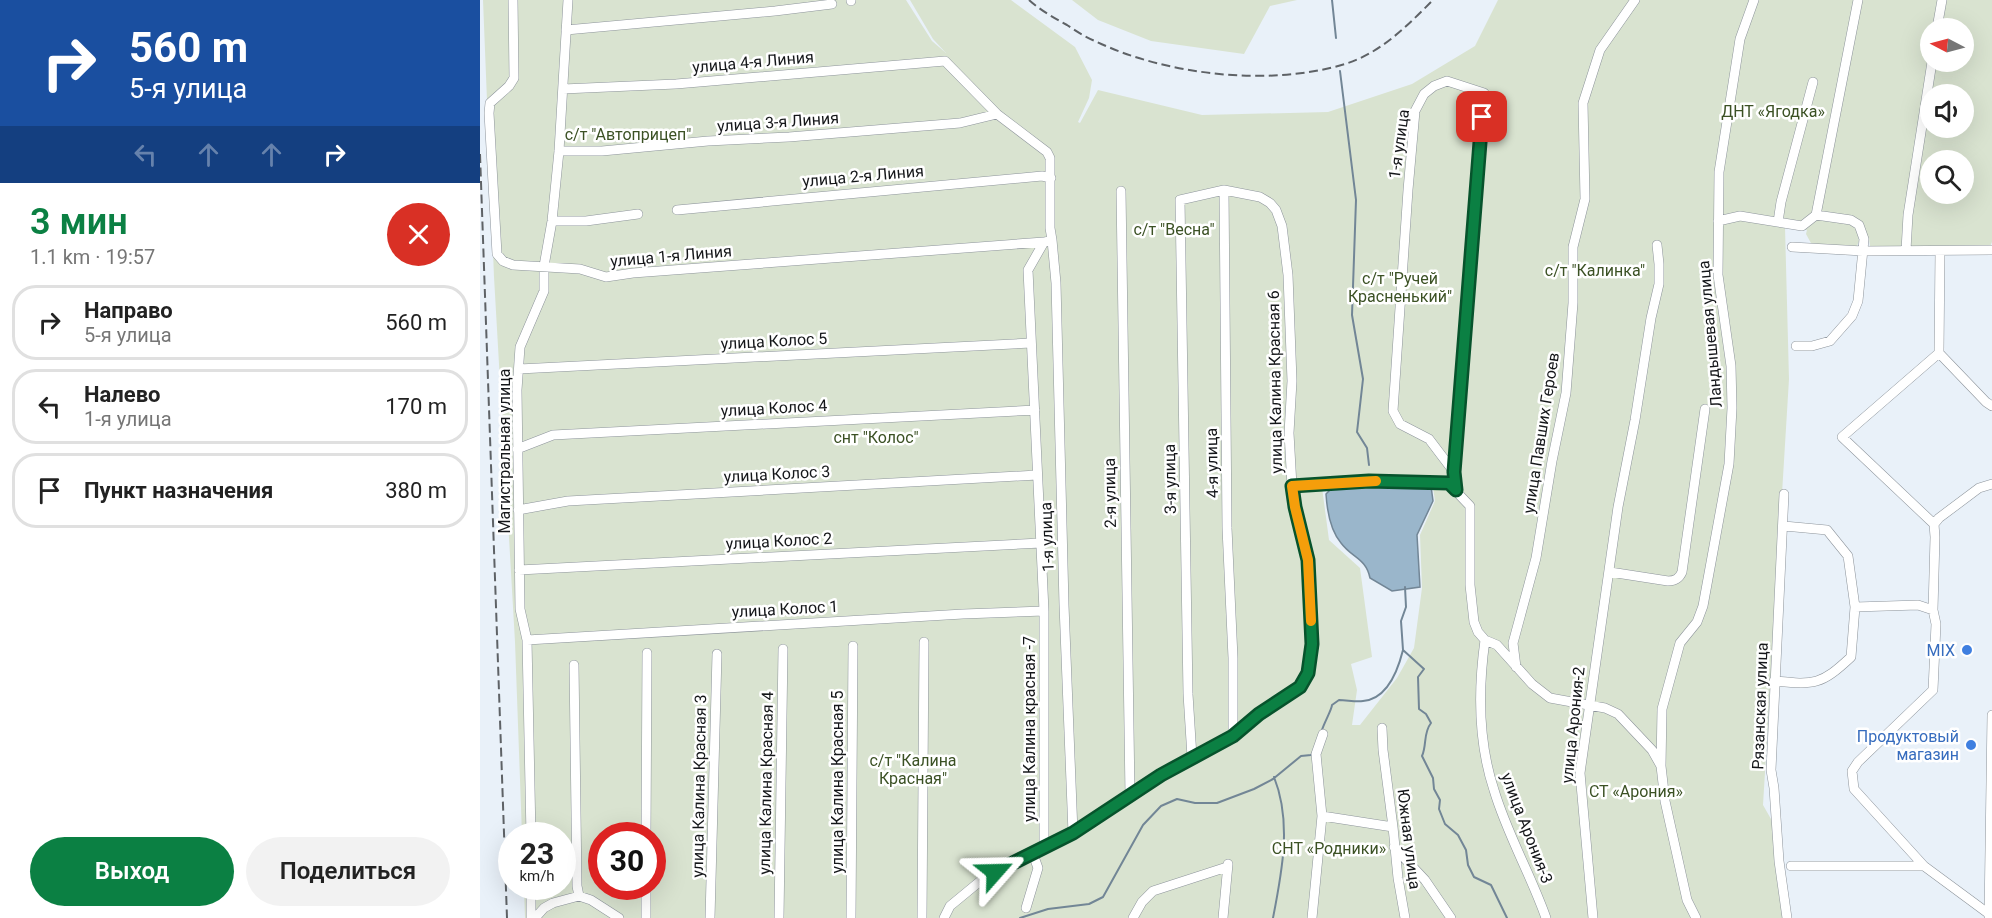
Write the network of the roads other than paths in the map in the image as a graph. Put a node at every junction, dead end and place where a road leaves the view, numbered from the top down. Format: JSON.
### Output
{"nodes":[{"id":1,"x":513,"y":0,"type":"edge"},
{"id":2,"x":568,"y":0,"type":"edge"},
{"id":3,"x":1635,"y":0,"type":"edge"},
{"id":4,"x":1754,"y":0,"type":"edge"},
{"id":5,"x":1858,"y":0,"type":"edge"},
{"id":6,"x":1942,"y":0,"type":"edge"},
{"id":7,"x":832,"y":4,"type":"dead end"},
{"id":8,"x":1939,"y":18,"type":"edge"},
{"id":9,"x":566,"y":30,"type":"junction"},
{"id":10,"x":945,"y":61,"type":"joint"},
{"id":11,"x":1930,"y":72,"type":"edge"},
{"id":12,"x":1813,"y":82,"type":"dead end"},
{"id":13,"x":563,"y":89,"type":"junction"},
{"id":14,"x":998,"y":114,"type":"junction"},
{"id":15,"x":559,"y":151,"type":"junction"},
{"id":16,"x":1051,"y":178,"type":"junction"},
{"id":17,"x":1224,"y":190,"type":"junction"},
{"id":18,"x":1121,"y":191,"type":"dead end"},
{"id":19,"x":677,"y":210,"type":"dead end"},
{"id":20,"x":638,"y":214,"type":"dead end"},
{"id":21,"x":1816,"y":215,"type":"junction"},
{"id":22,"x":552,"y":221,"type":"junction"},
{"id":23,"x":1718,"y":221,"type":"junction"},
{"id":24,"x":1778,"y":222,"type":"junction"},
{"id":25,"x":1048,"y":241,"type":"junction"},
{"id":26,"x":1657,"y":244,"type":"dead end"},
{"id":27,"x":1792,"y":248,"type":"dead end"},
{"id":28,"x":1863,"y":250,"type":"junction"},
{"id":29,"x":1906,"y":250,"type":"junction"},
{"id":30,"x":1992,"y":250,"type":"edge"},
{"id":31,"x":1940,"y":251,"type":"junction"},
{"id":32,"x":544,"y":266,"type":"junction"},
{"id":33,"x":1031,"y":344,"type":"junction"},
{"id":34,"x":1796,"y":346,"type":"dead end"},
{"id":35,"x":1939,"y":353,"type":"junction"},
{"id":36,"x":519,"y":369,"type":"junction"},
{"id":37,"x":1992,"y":406,"type":"edge"},
{"id":38,"x":1705,"y":409,"type":"dead end"},
{"id":39,"x":1035,"y":410,"type":"junction"},
{"id":40,"x":517,"y":449,"type":"junction"},
{"id":41,"x":1454,"y":472,"type":"junction"},
{"id":42,"x":1037,"y":475,"type":"junction"},
{"id":43,"x":1992,"y":484,"type":"edge"},
{"id":44,"x":1292,"y":486,"type":"junction"},
{"id":45,"x":1456,"y":490,"type":"junction"},
{"id":46,"x":1784,"y":494,"type":"dead end"},
{"id":47,"x":518,"y":510,"type":"junction"},
{"id":48,"x":1934,"y":524,"type":"junction"},
{"id":49,"x":1784,"y":526,"type":"junction"},
{"id":50,"x":1041,"y":543,"type":"junction"},
{"id":51,"x":519,"y":570,"type":"junction"},
{"id":52,"x":1610,"y":573,"type":"junction"},
{"id":53,"x":1855,"y":607,"type":"junction"},
{"id":54,"x":1933,"y":610,"type":"junction"},
{"id":55,"x":1044,"y":611,"type":"junction"},
{"id":56,"x":527,"y":640,"type":"junction"},
{"id":57,"x":1485,"y":640,"type":"junction"},
{"id":58,"x":924,"y":642,"type":"dead end"},
{"id":59,"x":853,"y":646,"type":"dead end"},
{"id":60,"x":783,"y":649,"type":"dead end"},
{"id":61,"x":647,"y":653,"type":"dead end"},
{"id":62,"x":717,"y":654,"type":"dead end"},
{"id":63,"x":574,"y":665,"type":"dead end"},
{"id":64,"x":1516,"y":667,"type":"junction"},
{"id":65,"x":1774,"y":681,"type":"junction"},
{"id":66,"x":1590,"y":704,"type":"junction"},
{"id":67,"x":1992,"y":715,"type":"edge"},
{"id":68,"x":1382,"y":728,"type":"dead end"},
{"id":69,"x":1992,"y":728,"type":"edge"},
{"id":70,"x":1323,"y":734,"type":"dead end"},
{"id":71,"x":1233,"y":736,"type":"junction"},
{"id":72,"x":1192,"y":757,"type":"junction"},
{"id":73,"x":1661,"y":766,"type":"junction"},
{"id":74,"x":1130,"y":795,"type":"junction"},
{"id":75,"x":1322,"y":816,"type":"junction"},
{"id":76,"x":531,"y":822,"type":"edge"},
{"id":77,"x":646,"y":822,"type":"edge"},
{"id":78,"x":1991,"y":823,"type":"edge"},
{"id":79,"x":1394,"y":827,"type":"junction"},
{"id":80,"x":1073,"y":833,"type":"junction"},
{"id":81,"x":1044,"y":846,"type":"junction"},
{"id":82,"x":1394,"y":847,"type":"junction"},
{"id":83,"x":1033,"y":854,"type":"junction"},
{"id":84,"x":1791,"y":866,"type":"dead end"},
{"id":85,"x":1924,"y":866,"type":"junction"},
{"id":86,"x":579,"y":896,"type":"junction"},
{"id":87,"x":532,"y":900,"type":"edge"},
{"id":88,"x":646,"y":900,"type":"edge"},
{"id":89,"x":1026,"y":908,"type":"dead end"},
{"id":90,"x":1989,"y":916,"type":"edge"},
{"id":91,"x":1405,"y":917,"type":"edge"},
{"id":92,"x":533,"y":918,"type":"edge"},
{"id":93,"x":619,"y":918,"type":"edge"},
{"id":94,"x":646,"y":918,"type":"edge"},
{"id":95,"x":710,"y":918,"type":"edge"},
{"id":96,"x":779,"y":918,"type":"edge"},
{"id":97,"x":851,"y":918,"type":"edge"},
{"id":98,"x":922,"y":918,"type":"edge"},
{"id":99,"x":944,"y":918,"type":"edge"},
{"id":100,"x":1133,"y":918,"type":"edge"},
{"id":101,"x":1223,"y":918,"type":"edge"},
{"id":102,"x":1312,"y":918,"type":"edge"},
{"id":103,"x":1450,"y":918,"type":"edge"},
{"id":104,"x":1546,"y":918,"type":"edge"},
{"id":105,"x":1593,"y":918,"type":"edge"},
{"id":106,"x":1696,"y":918,"type":"edge"},
{"id":107,"x":1787,"y":918,"type":"edge"}],
"edges":[{"from":1,"to":32,"type":"street","name":"улица 1-я Линия"},
{"from":2,"to":9,"type":"street","name":"Магистральная улица"},
{"from":3,"to":64,"type":"street","name":"улица Павших Героев"},
{"from":4,"to":23,"type":"street","name":"Ландышевая улица"},
{"from":5,"to":21,"type":"street"},
{"from":6,"to":8,"type":"street"},
{"from":7,"to":9,"type":"street"},
{"from":9,"to":13,"type":"street","name":"Магистральная улица"},
{"from":10,"to":13,"type":"street","name":"улица 4-я Линия"},
{"from":10,"to":14,"type":"street","name":"1-я улица"},
{"from":11,"to":29,"type":"street"},
{"from":12,"to":24,"type":"street"},
{"from":13,"to":15,"type":"street","name":"Магистральная улица"},
{"from":14,"to":15,"type":"street","name":"улица 3-я Линия"},
{"from":14,"to":16,"type":"street","name":"1-я улица"},
{"from":15,"to":22,"type":"street","name":"Магистральная улица"},
{"from":16,"to":19,"type":"street","name":"улица 2-я Линия"},
{"from":16,"to":25,"type":"street","name":"1-я улица"},
{"from":17,"to":44,"type":"street","name":"улица Калина Красная 6"},
{"from":17,"to":71,"type":"street","name":"4-я улица"},
{"from":17,"to":72,"type":"street","name":"3-я улица"},
{"from":18,"to":74,"type":"street","name":"2-я улица"},
{"from":20,"to":22,"type":"street"},
{"from":21,"to":24,"type":"street"},
{"from":21,"to":28,"type":"street"},
{"from":22,"to":32,"type":"street","name":"Магистральная улица"},
{"from":23,"to":24,"type":"street"},
{"from":23,"to":73,"type":"street","name":"Ландышевая улица"},
{"from":25,"to":32,"type":"street","name":"улица 1-я Линия"},
{"from":25,"to":33,"type":"street","name":"1-я улица"},
{"from":25,"to":80,"type":"street","name":"1-я улица"},
{"from":26,"to":52,"type":"street","name":"улица Арония-2"},
{"from":27,"to":28,"type":"street"},
{"from":28,"to":29,"type":"street"},
{"from":28,"to":34,"type":"street"},
{"from":29,"to":31,"type":"street"},
{"from":30,"to":31,"type":"street"},
{"from":31,"to":35,"type":"street"},
{"from":32,"to":36,"type":"street","name":"Магистральная улица"},
{"from":33,"to":36,"type":"street","name":"улица Колос 5"},
{"from":33,"to":39,"type":"street","name":"1-я улица"},
{"from":35,"to":37,"type":"street"},
{"from":35,"to":48,"type":"street"},
{"from":36,"to":40,"type":"street","name":"Магистральная улица"},
{"from":38,"to":52,"type":"street"},
{"from":39,"to":40,"type":"street","name":"улица Колос 4"},
{"from":39,"to":42,"type":"street","name":"1-я улица"},
{"from":40,"to":47,"type":"street","name":"Магистральная улица"},
{"from":41,"to":41,"type":"street","name":"1-я улица"},
{"from":41,"to":45,"type":"street","name":"1-я улица"},
{"from":42,"to":47,"type":"street","name":"улица Колос 3"},
{"from":42,"to":50,"type":"street","name":"1-я улица"},
{"from":43,"to":48,"type":"street"},
{"from":44,"to":45,"type":"street"},
{"from":44,"to":71,"type":"street","name":"улица Калина Красная 6"},
{"from":45,"to":57,"type":"street"},
{"from":46,"to":49,"type":"street","name":"Рязанская улица"},
{"from":47,"to":51,"type":"street","name":"Магистральная улица"},
{"from":48,"to":54,"type":"street"},
{"from":49,"to":53,"type":"street"},
{"from":49,"to":65,"type":"street","name":"Рязанская улица"},
{"from":50,"to":51,"type":"street","name":"улица Колос 2"},
{"from":50,"to":55,"type":"street","name":"1-я улица"},
{"from":51,"to":56,"type":"street","name":"Магистральная улица"},
{"from":52,"to":66,"type":"street","name":"улица Арония-2"},
{"from":53,"to":54,"type":"street"},
{"from":53,"to":65,"type":"street"},
{"from":54,"to":85,"type":"street"},
{"from":55,"to":56,"type":"street","name":"улица Колос 1"},
{"from":55,"to":81,"type":"street","name":"улица Калина красная -7"},
{"from":56,"to":76,"type":"street","name":"Магистральная улица"},
{"from":57,"to":64,"type":"street"},
{"from":57,"to":104,"type":"street","name":"улица Арония-3"},
{"from":58,"to":98,"type":"street"},
{"from":59,"to":97,"type":"street","name":"улица Калина Красная 5"},
{"from":60,"to":96,"type":"street","name":"улица Калина Красная 4"},
{"from":61,"to":77,"type":"street"},
{"from":62,"to":95,"type":"street","name":"улица Калина Красная 3"},
{"from":63,"to":86,"type":"street"},
{"from":64,"to":66,"type":"street"},
{"from":65,"to":107,"type":"street","name":"Рязанская улица"},
{"from":66,"to":73,"type":"street"},
{"from":66,"to":105,"type":"street","name":"улица Арония-2"},
{"from":67,"to":69,"type":"street"},
{"from":68,"to":79,"type":"street","name":"Южная улица"},
{"from":69,"to":78,"type":"street"},
{"from":70,"to":75,"type":"street"},
{"from":71,"to":72,"type":"street","name":"улица Калина Красная 6"},
{"from":72,"to":74,"type":"street","name":"улица Калина Красная 6"},
{"from":73,"to":106,"type":"street","name":"Ландышевая улица"},
{"from":74,"to":80,"type":"street","name":"улица Калина Красная 6"},
{"from":75,"to":79,"type":"street"},
{"from":75,"to":102,"type":"street"},
{"from":78,"to":90,"type":"street"},
{"from":79,"to":82,"type":"street","name":"Южная улица"},
{"from":80,"to":81,"type":"street","name":"улица Калина Красная 6"},
{"from":81,"to":83,"type":"street","name":"улица Калина Красная 6"},
{"from":82,"to":91,"type":"street","name":"Южная улица"},
{"from":82,"to":103,"type":"street"},
{"from":83,"to":89,"type":"street"},
{"from":83,"to":99,"type":"street","name":"улица Калина Красная 6"},
{"from":84,"to":85,"type":"street"},
{"from":85,"to":90,"type":"street"},
{"from":86,"to":92,"type":"street"},
{"from":86,"to":93,"type":"street"},
{"from":87,"to":92,"type":"street"},
{"from":88,"to":94,"type":"street"},
{"from":100,"to":101,"type":"street"}]}
